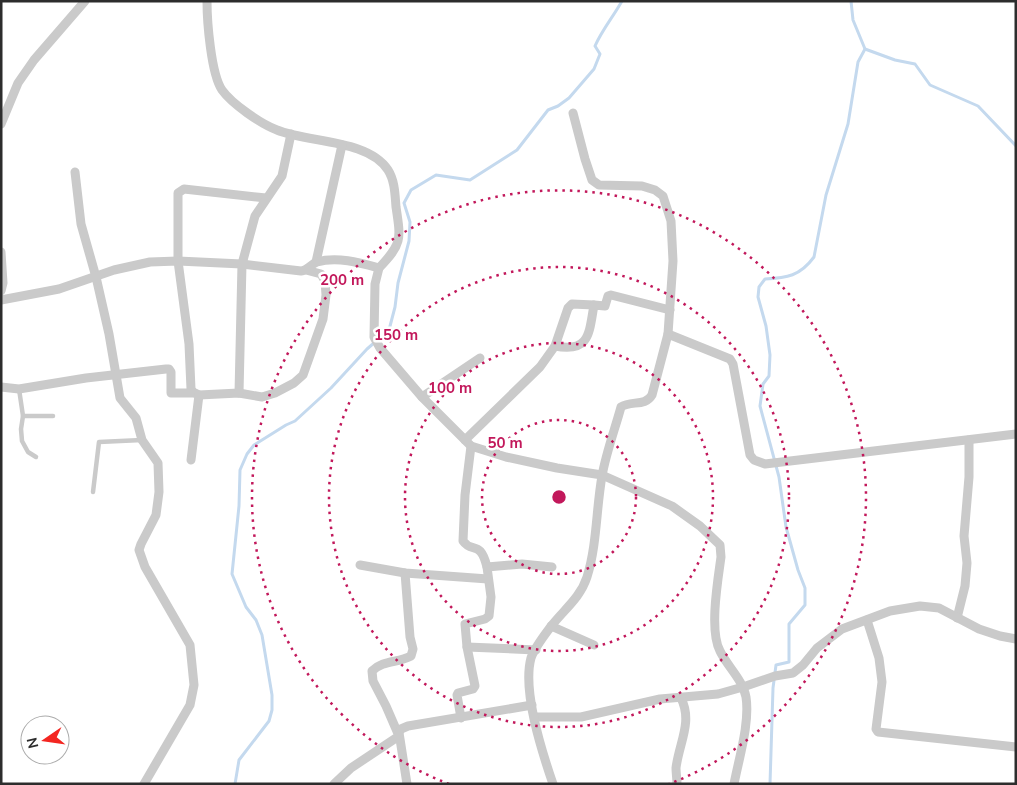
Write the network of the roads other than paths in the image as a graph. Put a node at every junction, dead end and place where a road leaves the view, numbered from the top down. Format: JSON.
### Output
{"nodes":[{"id":1,"x":85,"y":1,"type":"edge"},
{"id":2,"x":207,"y":1,"type":"edge"},
{"id":3,"x":5,"y":104,"type":"edge"},
{"id":4,"x":574,"y":113,"type":"dead end"},
{"id":5,"x":1,"y":124,"type":"edge"},
{"id":6,"x":291,"y":134,"type":"junction"},
{"id":7,"x":342,"y":145,"type":"junction"},
{"id":8,"x":76,"y":172,"type":"dead end"},
{"id":9,"x":266,"y":198,"type":"junction"},
{"id":10,"x":1,"y":252,"type":"edge"},
{"id":11,"x":178,"y":262,"type":"junction"},
{"id":12,"x":316,"y":262,"type":"junction"},
{"id":13,"x":242,"y":264,"type":"junction"},
{"id":14,"x":379,"y":268,"type":"junction"},
{"id":15,"x":306,"y":270,"type":"junction"},
{"id":16,"x":96,"y":277,"type":"junction"},
{"id":17,"x":1,"y":291,"type":"edge"},
{"id":18,"x":1,"y":300,"type":"edge"},
{"id":19,"x":594,"y":305,"type":"junction"},
{"id":20,"x":670,"y":310,"type":"junction"},
{"id":21,"x":668,"y":334,"type":"junction"},
{"id":22,"x":555,"y":346,"type":"junction"},
{"id":23,"x":480,"y":358,"type":"dead end"},
{"id":24,"x":117,"y":374,"type":"junction"},
{"id":25,"x":1,"y":387,"type":"edge"},
{"id":26,"x":19,"y":390,"type":"junction"},
{"id":27,"x":239,"y":392,"type":"junction"},
{"id":28,"x":196,"y":394,"type":"junction"},
{"id":29,"x":422,"y":397,"type":"junction"},
{"id":30,"x":23,"y":416,"type":"junction"},
{"id":31,"x":53,"y":416,"type":"dead end"},
{"id":32,"x":1016,"y":434,"type":"edge"},
{"id":33,"x":142,"y":440,"type":"junction"},
{"id":34,"x":969,"y":440,"type":"junction"},
{"id":35,"x":468,"y":443,"type":"junction"},
{"id":36,"x":36,"y":457,"type":"dead end"},
{"id":37,"x":191,"y":460,"type":"dead end"},
{"id":38,"x":602,"y":475,"type":"junction"},
{"id":39,"x":93,"y":492,"type":"dead end"},
{"id":40,"x":360,"y":565,"type":"dead end"},
{"id":41,"x":552,"y":566,"type":"dead end"},
{"id":42,"x":487,"y":567,"type":"junction"},
{"id":43,"x":406,"y":573,"type":"junction"},
{"id":44,"x":488,"y":579,"type":"junction"},
{"id":45,"x":956,"y":618,"type":"junction"},
{"id":46,"x":867,"y":620,"type":"junction"},
{"id":47,"x":551,"y":626,"type":"junction"},
{"id":48,"x":1016,"y":638,"type":"edge"},
{"id":49,"x":594,"y":645,"type":"dead end"},
{"id":50,"x":467,"y":647,"type":"junction"},
{"id":51,"x":536,"y":650,"type":"junction"},
{"id":52,"x":743,"y":687,"type":"junction"},
{"id":53,"x":681,"y":698,"type":"junction"},
{"id":54,"x":532,"y":705,"type":"junction"},
{"id":55,"x":535,"y":717,"type":"junction"},
{"id":56,"x":461,"y":718,"type":"junction"},
{"id":57,"x":399,"y":736,"type":"junction"},
{"id":58,"x":1016,"y":748,"type":"edge"},
{"id":59,"x":144,"y":784,"type":"edge"},
{"id":60,"x":334,"y":784,"type":"edge"},
{"id":61,"x":407,"y":784,"type":"edge"},
{"id":62,"x":553,"y":784,"type":"edge"},
{"id":63,"x":678,"y":784,"type":"edge"},
{"id":64,"x":734,"y":784,"type":"edge"}],
"edges":[{"from":1,"to":3,"type":"street"},
{"from":2,"to":6,"type":"street"},
{"from":3,"to":5,"type":"street"},
{"from":4,"to":20,"type":"street"},
{"from":6,"to":7,"type":"street"},
{"from":6,"to":9,"type":"street"},
{"from":7,"to":12,"type":"street"},
{"from":7,"to":14,"type":"street"},
{"from":8,"to":16,"type":"street"},
{"from":9,"to":11,"type":"street"},
{"from":9,"to":13,"type":"street"},
{"from":10,"to":17,"type":"street"},
{"from":11,"to":13,"type":"street"},
{"from":11,"to":16,"type":"street"},
{"from":11,"to":28,"type":"street"},
{"from":12,"to":14,"type":"street"},
{"from":12,"to":15,"type":"street"},
{"from":13,"to":15,"type":"street"},
{"from":13,"to":27,"type":"street"},
{"from":14,"to":29,"type":"street"},
{"from":15,"to":27,"type":"street"},
{"from":16,"to":18,"type":"street"},
{"from":16,"to":24,"type":"street"},
{"from":19,"to":20,"type":"street"},
{"from":19,"to":22,"type":"street"},
{"from":19,"to":22,"type":"street"},
{"from":20,"to":21,"type":"street"},
{"from":21,"to":34,"type":"street"},
{"from":21,"to":38,"type":"street"},
{"from":22,"to":35,"type":"street"},
{"from":23,"to":29,"type":"street"},
{"from":24,"to":26,"type":"street"},
{"from":24,"to":28,"type":"street"},
{"from":24,"to":33,"type":"street"},
{"from":25,"to":26,"type":"street"},
{"from":26,"to":30,"type":"lane"},
{"from":27,"to":28,"type":"street"},
{"from":28,"to":37,"type":"street"},
{"from":29,"to":35,"type":"street"},
{"from":30,"to":31,"type":"lane"},
{"from":30,"to":36,"type":"lane"},
{"from":32,"to":34,"type":"street"},
{"from":33,"to":39,"type":"lane"},
{"from":33,"to":59,"type":"street"},
{"from":34,"to":45,"type":"street"},
{"from":35,"to":38,"type":"street"},
{"from":35,"to":42,"type":"street"},
{"from":38,"to":47,"type":"street"},
{"from":38,"to":52,"type":"street"},
{"from":40,"to":43,"type":"street"},
{"from":41,"to":42,"type":"street"},
{"from":42,"to":44,"type":"street"},
{"from":43,"to":44,"type":"street"},
{"from":43,"to":57,"type":"street"},
{"from":44,"to":50,"type":"street"},
{"from":45,"to":46,"type":"street"},
{"from":45,"to":48,"type":"street"},
{"from":46,"to":52,"type":"street"},
{"from":46,"to":58,"type":"street"},
{"from":47,"to":49,"type":"street"},
{"from":47,"to":51,"type":"street"},
{"from":50,"to":51,"type":"street"},
{"from":50,"to":56,"type":"street"},
{"from":51,"to":54,"type":"street"},
{"from":52,"to":53,"type":"street"},
{"from":52,"to":64,"type":"street"},
{"from":53,"to":55,"type":"street"},
{"from":53,"to":63,"type":"street"},
{"from":54,"to":55,"type":"street"},
{"from":54,"to":56,"type":"street"},
{"from":55,"to":62,"type":"street"},
{"from":56,"to":57,"type":"street"},
{"from":57,"to":60,"type":"street"},
{"from":57,"to":61,"type":"street"}]}
